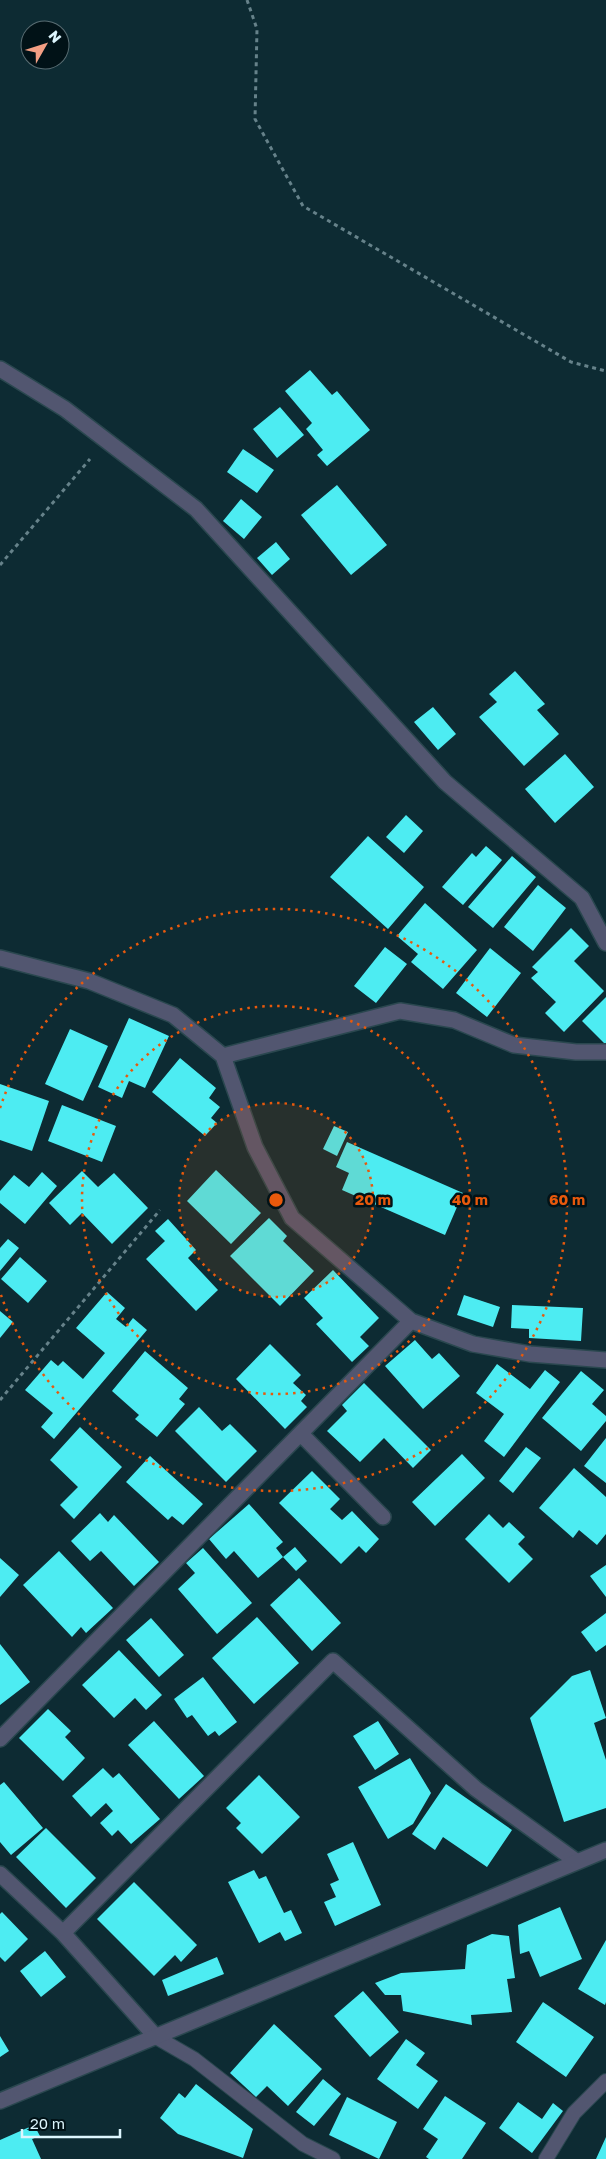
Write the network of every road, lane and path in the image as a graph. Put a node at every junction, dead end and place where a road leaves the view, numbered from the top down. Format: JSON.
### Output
{"nodes":[{"id":1,"x":247,"y":0,"type":"edge"},
{"id":2,"x":0,"y":369,"type":"edge"},
{"id":3,"x":606,"y":371,"type":"edge"},
{"id":4,"x":107,"y":440,"type":"junction"},
{"id":5,"x":0,"y":565,"type":"edge"},
{"id":6,"x":606,"y":943,"type":"edge"},
{"id":7,"x":0,"y":958,"type":"edge"},
{"id":8,"x":606,"y":1052,"type":"edge"},
{"id":9,"x":223,"y":1056,"type":"junction"},
{"id":10,"x":160,"y":1210,"type":"dead end"},
{"id":11,"x":412,"y":1321,"type":"junction"},
{"id":12,"x":606,"y":1360,"type":"edge"},
{"id":13,"x":0,"y":1400,"type":"edge"},
{"id":14,"x":301,"y":1434,"type":"junction"},
{"id":15,"x":383,"y":1517,"type":"dead end"},
{"id":16,"x":0,"y":1740,"type":"edge"},
{"id":17,"x":606,"y":1850,"type":"edge"},
{"id":18,"x":576,"y":1861,"type":"junction"},
{"id":19,"x":0,"y":1874,"type":"edge"},
{"id":20,"x":63,"y":1933,"type":"junction"},
{"id":21,"x":156,"y":2037,"type":"junction"},
{"id":22,"x":606,"y":2081,"type":"edge"},
{"id":23,"x":0,"y":2101,"type":"edge"},
{"id":24,"x":333,"y":2159,"type":"edge"},
{"id":25,"x":546,"y":2159,"type":"edge"}],
"edges":[{"from":1,"to":3,"type":"path"},
{"from":2,"to":4,"type":"street"},
{"from":4,"to":5,"type":"path"},
{"from":4,"to":6,"type":"street"},
{"from":7,"to":9,"type":"street"},
{"from":8,"to":9,"type":"street"},
{"from":9,"to":11,"type":"street"},
{"from":10,"to":13,"type":"path"},
{"from":11,"to":12,"type":"street"},
{"from":11,"to":14,"type":"street"},
{"from":14,"to":15,"type":"street"},
{"from":14,"to":16,"type":"street"},
{"from":17,"to":18,"type":"street"},
{"from":18,"to":20,"type":"street"},
{"from":18,"to":21,"type":"street"},
{"from":19,"to":20,"type":"street"},
{"from":20,"to":21,"type":"street"},
{"from":21,"to":23,"type":"street"},
{"from":21,"to":24,"type":"lane"},
{"from":22,"to":25,"type":"lane"}]}
